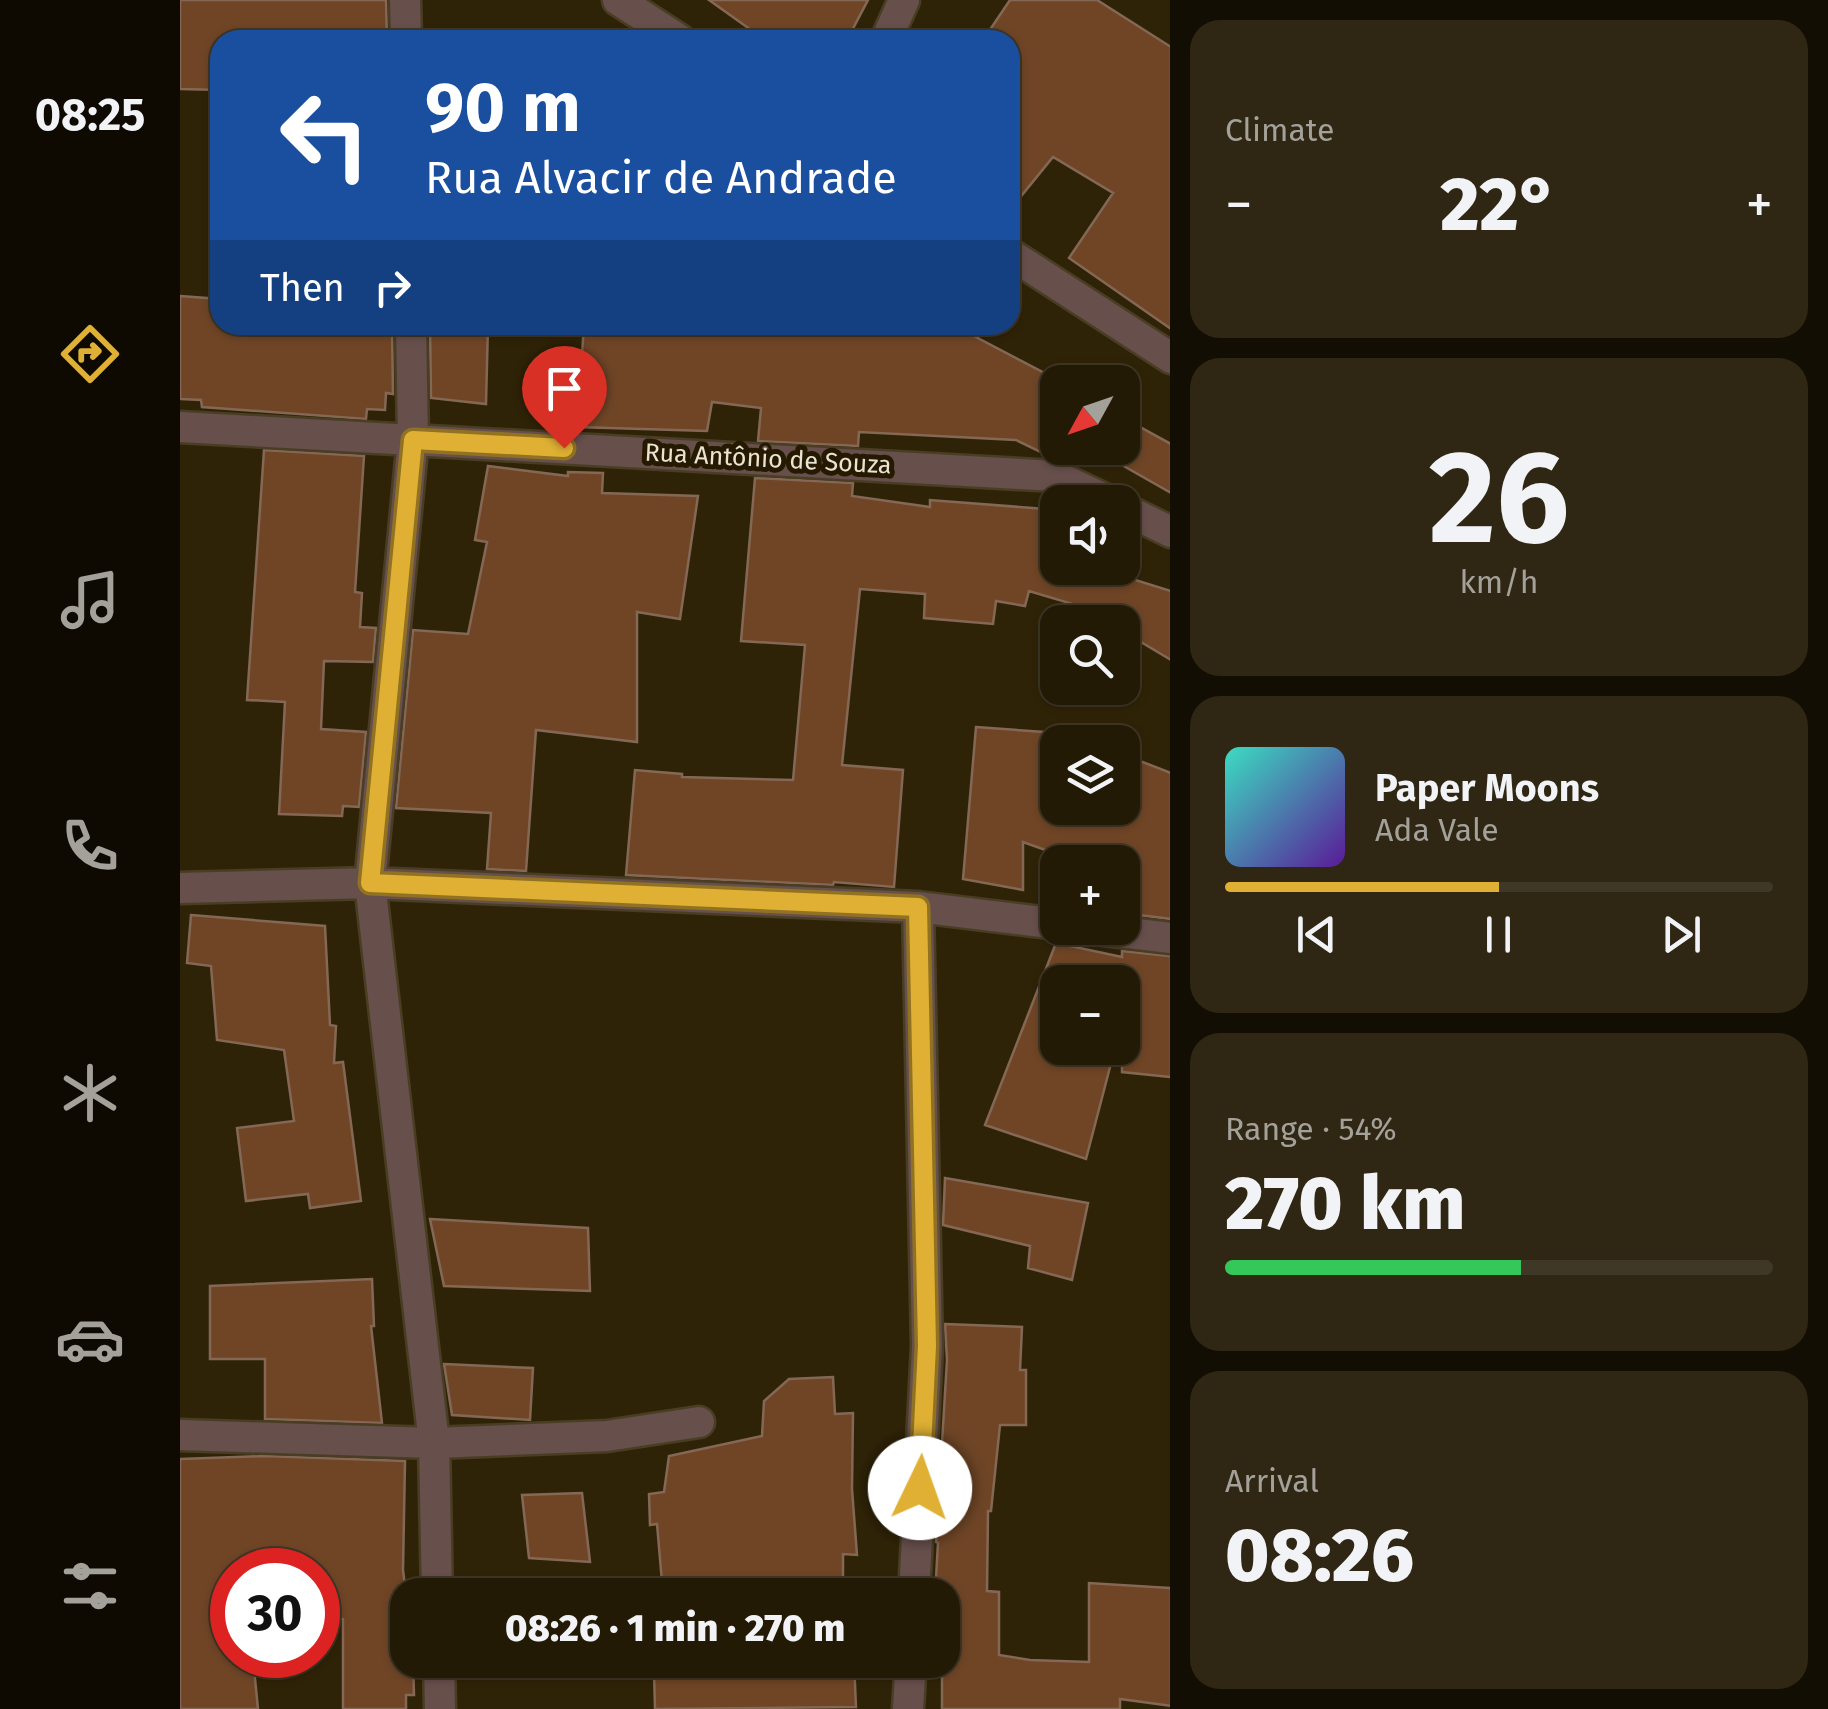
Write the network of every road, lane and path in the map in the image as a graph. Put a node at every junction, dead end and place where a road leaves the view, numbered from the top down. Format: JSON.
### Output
{"nodes":[{"id":1,"x":405,"y":0,"type":"edge"},
{"id":2,"x":618,"y":0,"type":"edge"},
{"id":3,"x":904,"y":0,"type":"edge"},
{"id":4,"x":406,"y":30,"type":"edge"},
{"id":5,"x":664,"y":30,"type":"edge"},
{"id":6,"x":890,"y":30,"type":"edge"},
{"id":7,"x":1020,"y":260,"type":"edge"},
{"id":8,"x":411,"y":335,"type":"edge"},
{"id":9,"x":1170,"y":358,"type":"edge"},
{"id":10,"x":180,"y":427,"type":"edge"},
{"id":11,"x":413,"y":440,"type":"junction"},
{"id":12,"x":1075,"y":485,"type":"edge"},
{"id":13,"x":1140,"y":517,"type":"edge"},
{"id":14,"x":1170,"y":532,"type":"edge"},
{"id":15,"x":370,"y":883,"type":"junction"},
{"id":16,"x":180,"y":888,"type":"edge"},
{"id":17,"x":918,"y":907,"type":"junction"},
{"id":18,"x":1040,"y":922,"type":"edge"},
{"id":19,"x":1140,"y":934,"type":"edge"},
{"id":20,"x":1170,"y":938,"type":"edge"},
{"id":21,"x":699,"y":1422,"type":"dead end"},
{"id":22,"x":180,"y":1435,"type":"edge"},
{"id":23,"x":434,"y":1443,"type":"junction"},
{"id":24,"x":437,"y":1578,"type":"edge"},
{"id":25,"x":915,"y":1578,"type":"edge"},
{"id":26,"x":439,"y":1678,"type":"edge"},
{"id":27,"x":909,"y":1678,"type":"edge"},
{"id":28,"x":440,"y":1709,"type":"edge"},
{"id":29,"x":908,"y":1709,"type":"edge"}],
"edges":[{"from":1,"to":4,"type":"street"},
{"from":2,"to":5,"type":"street"},
{"from":3,"to":6,"type":"street"},
{"from":7,"to":9,"type":"street"},
{"from":8,"to":11,"type":"street"},
{"from":10,"to":11,"type":"street","name":"Rua Antônio de Souza"},
{"from":11,"to":12,"type":"street","name":"Rua Antônio de Souza"},
{"from":11,"to":15,"type":"street"},
{"from":13,"to":14,"type":"street"},
{"from":15,"to":16,"type":"street"},
{"from":15,"to":17,"type":"street"},
{"from":15,"to":23,"type":"street"},
{"from":17,"to":18,"type":"street"},
{"from":17,"to":25,"type":"street"},
{"from":19,"to":20,"type":"street"},
{"from":21,"to":23,"type":"street"},
{"from":22,"to":23,"type":"street"},
{"from":23,"to":24,"type":"street"},
{"from":26,"to":28,"type":"street"},
{"from":27,"to":29,"type":"street"}]}
